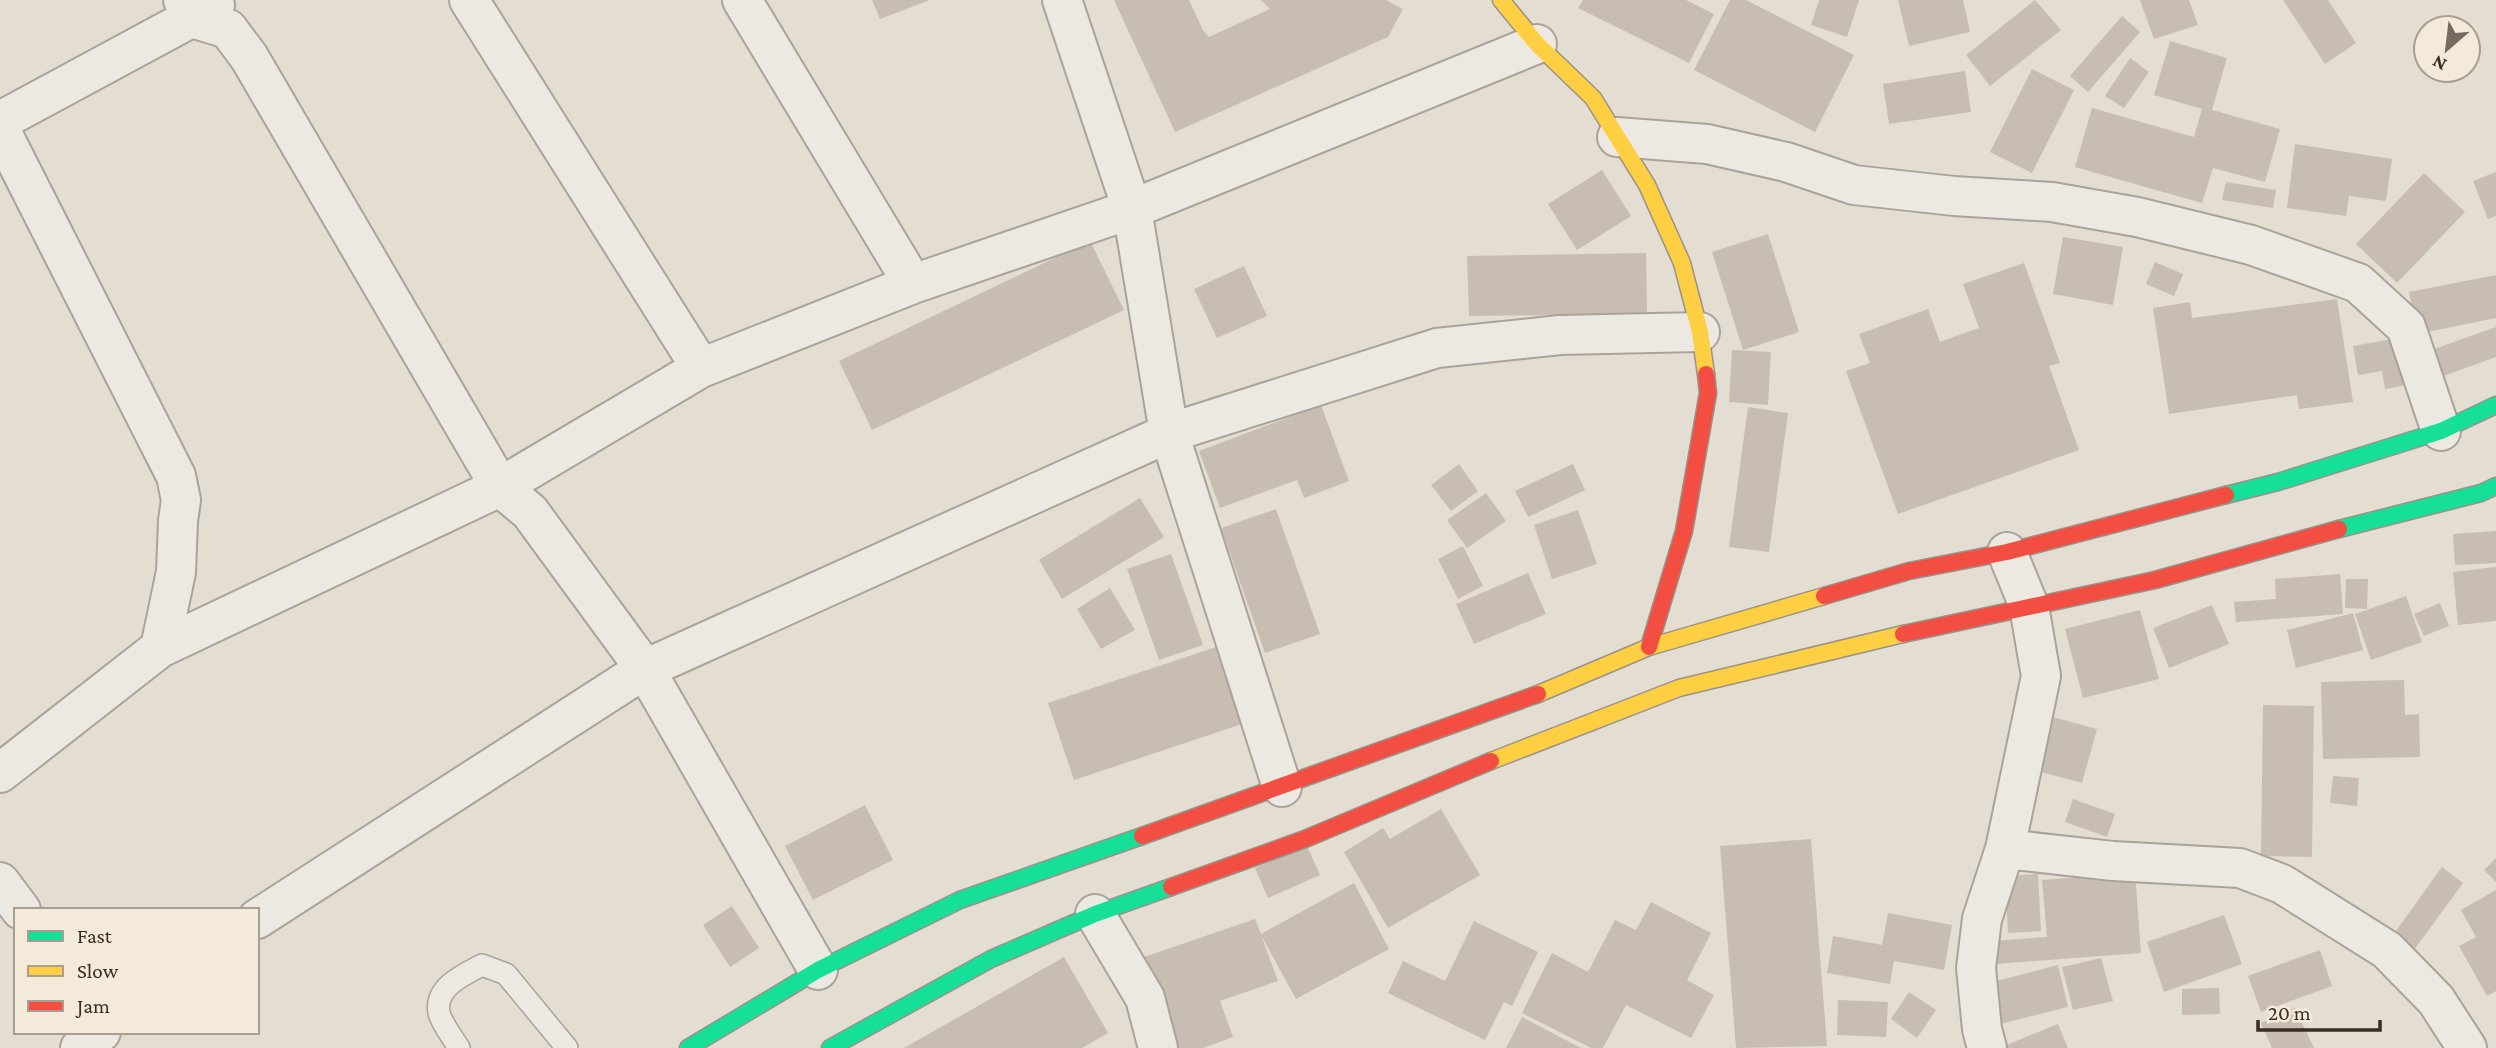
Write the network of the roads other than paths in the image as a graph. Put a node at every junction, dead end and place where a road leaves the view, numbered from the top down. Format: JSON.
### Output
{"nodes":[{"id":1,"x":469,"y":0,"type":"edge"},
{"id":2,"x":741,"y":0,"type":"edge"},
{"id":3,"x":1062,"y":0,"type":"edge"},
{"id":4,"x":1502,"y":0,"type":"edge"},
{"id":5,"x":199,"y":6,"type":"edge"},
{"id":6,"x":1537,"y":44,"type":"junction"},
{"id":7,"x":0,"y":121,"type":"edge"},
{"id":8,"x":0,"y":129,"type":"edge"},
{"id":9,"x":1617,"y":137,"type":"junction"},
{"id":10,"x":1132,"y":209,"type":"junction"},
{"id":11,"x":913,"y":284,"type":"junction"},
{"id":12,"x":1700,"y":332,"type":"junction"},
{"id":13,"x":701,"y":368,"type":"junction"},
{"id":14,"x":2496,"y":404,"type":"edge"},
{"id":15,"x":2441,"y":431,"type":"junction"},
{"id":16,"x":1169,"y":433,"type":"junction"},
{"id":17,"x":2496,"y":486,"type":"edge"},
{"id":18,"x":500,"y":487,"type":"junction"},
{"id":19,"x":2007,"y":552,"type":"junction"},
{"id":20,"x":2029,"y":606,"type":"junction"},
{"id":21,"x":1649,"y":647,"type":"junction"},
{"id":22,"x":160,"y":648,"type":"junction"},
{"id":23,"x":645,"y":669,"type":"junction"},
{"id":24,"x":0,"y":773,"type":"edge"},
{"id":25,"x":1282,"y":787,"type":"junction"},
{"id":26,"x":2005,"y":849,"type":"junction"},
{"id":27,"x":0,"y":882,"type":"edge"},
{"id":28,"x":20,"y":908,"type":"edge"},
{"id":29,"x":1096,"y":914,"type":"junction"},
{"id":30,"x":259,"y":918,"type":"edge"},
{"id":31,"x":818,"y":970,"type":"junction"},
{"id":32,"x":98,"y":1034,"type":"edge"},
{"id":33,"x":80,"y":1048,"type":"edge"},
{"id":34,"x":459,"y":1048,"type":"edge"},
{"id":35,"x":566,"y":1048,"type":"edge"},
{"id":36,"x":688,"y":1048,"type":"edge"},
{"id":37,"x":830,"y":1048,"type":"edge"},
{"id":38,"x":1158,"y":1048,"type":"edge"},
{"id":39,"x":1987,"y":1048,"type":"edge"},
{"id":40,"x":2467,"y":1048,"type":"edge"}],
"edges":[{"from":1,"to":13,"type":"street"},
{"from":2,"to":11,"type":"street"},
{"from":3,"to":10,"type":"street"},
{"from":4,"to":6,"type":"street"},
{"from":5,"to":7,"type":"street"},
{"from":5,"to":18,"type":"street"},
{"from":6,"to":9,"type":"street"},
{"from":6,"to":10,"type":"street"},
{"from":8,"to":22,"type":"street"},
{"from":9,"to":12,"type":"street"},
{"from":9,"to":15,"type":"street"},
{"from":10,"to":11,"type":"street"},
{"from":10,"to":16,"type":"street"},
{"from":11,"to":13,"type":"street"},
{"from":12,"to":16,"type":"street"},
{"from":12,"to":21,"type":"street"},
{"from":13,"to":18,"type":"street"},
{"from":14,"to":15,"type":"street"},
{"from":15,"to":19,"type":"street"},
{"from":16,"to":23,"type":"street"},
{"from":16,"to":25,"type":"street"},
{"from":17,"to":20,"type":"street"},
{"from":18,"to":22,"type":"street"},
{"from":18,"to":23,"type":"street"},
{"from":19,"to":20,"type":"street"},
{"from":19,"to":21,"type":"street"},
{"from":20,"to":26,"type":"street"},
{"from":20,"to":29,"type":"street"},
{"from":21,"to":25,"type":"street"},
{"from":22,"to":24,"type":"street"},
{"from":23,"to":30,"type":"street"},
{"from":23,"to":31,"type":"street"},
{"from":25,"to":31,"type":"street"},
{"from":26,"to":39,"type":"street"},
{"from":26,"to":40,"type":"street"},
{"from":27,"to":28,"type":"street"},
{"from":29,"to":37,"type":"street"},
{"from":29,"to":38,"type":"street"},
{"from":31,"to":36,"type":"street"},
{"from":32,"to":33,"type":"street"},
{"from":34,"to":35,"type":"lane"}]}
